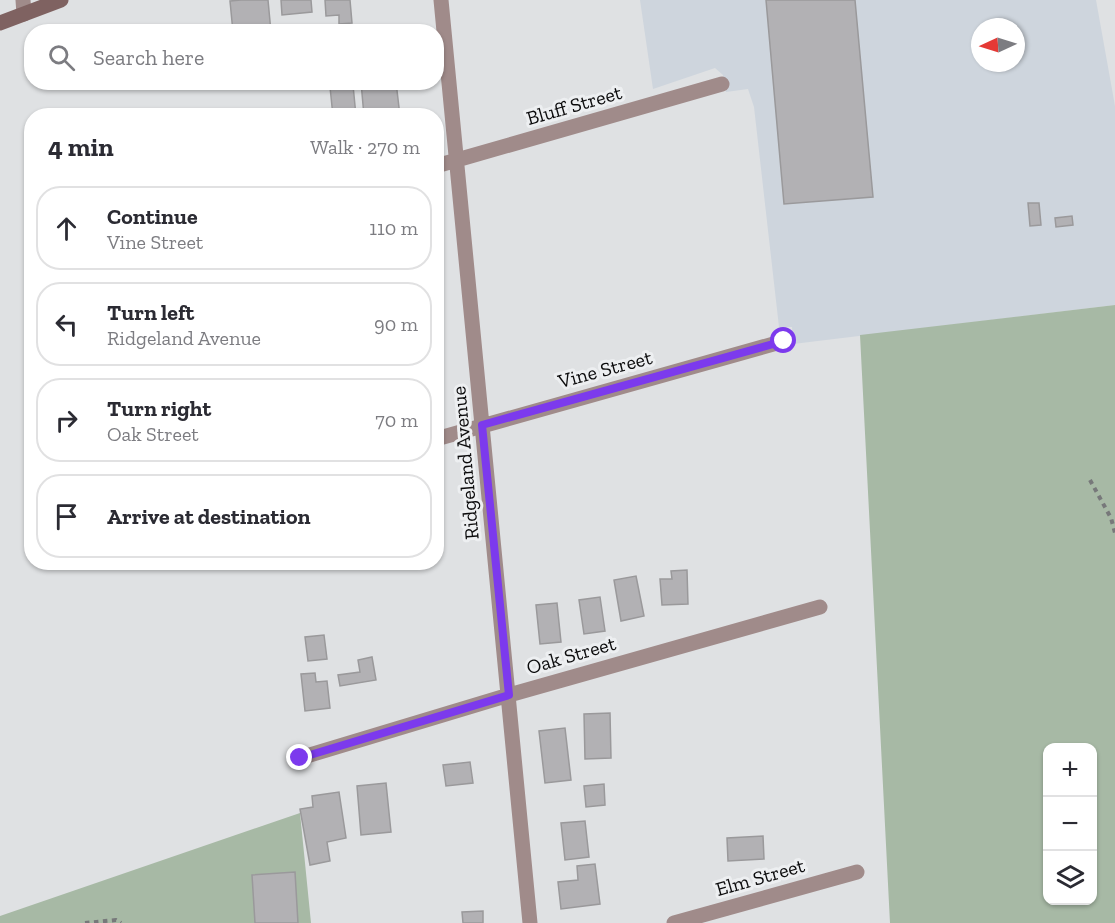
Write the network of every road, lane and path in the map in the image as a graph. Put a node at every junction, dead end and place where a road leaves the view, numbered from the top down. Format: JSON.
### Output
{"nodes":[{"id":1,"x":61,"y":0,"type":"edge"},
{"id":2,"x":441,"y":0,"type":"edge"},
{"id":3,"x":24,"y":7,"type":"edge"},
{"id":4,"x":0,"y":23,"type":"edge"},
{"id":5,"x":444,"y":24,"type":"edge"},
{"id":6,"x":444,"y":28,"type":"edge"},
{"id":7,"x":723,"y":84,"type":"dead end"},
{"id":8,"x":458,"y":160,"type":"junction"},
{"id":9,"x":444,"y":164,"type":"edge"},
{"id":10,"x":784,"y":341,"type":"dead end"},
{"id":11,"x":482,"y":425,"type":"junction"},
{"id":12,"x":444,"y":437,"type":"edge"},
{"id":13,"x":1090,"y":480,"type":"dead end"},
{"id":14,"x":1115,"y":533,"type":"edge"},
{"id":15,"x":820,"y":607,"type":"dead end"},
{"id":16,"x":509,"y":695,"type":"junction"},
{"id":17,"x":300,"y":758,"type":"dead end"},
{"id":18,"x":857,"y":872,"type":"dead end"},
{"id":19,"x":85,"y":923,"type":"edge"},
{"id":20,"x":121,"y":923,"type":"edge"},
{"id":21,"x":530,"y":923,"type":"edge"},
{"id":22,"x":674,"y":923,"type":"edge"}],
"edges":[{"from":1,"to":3,"type":"street"},
{"from":2,"to":5,"type":"street","name":"Ridgeland Avenue"},
{"from":3,"to":4,"type":"street"},
{"from":6,"to":8,"type":"street","name":"Ridgeland Avenue"},
{"from":7,"to":8,"type":"street","name":"Bluff Street"},
{"from":8,"to":9,"type":"street","name":"Bluff Street"},
{"from":8,"to":11,"type":"street","name":"Ridgeland Avenue"},
{"from":10,"to":11,"type":"street","name":"Vine Street"},
{"from":11,"to":12,"type":"street","name":"Vine Street"},
{"from":11,"to":16,"type":"street","name":"Ridgeland Avenue"},
{"from":13,"to":14,"type":"path"},
{"from":15,"to":16,"type":"street","name":"Oak Street"},
{"from":16,"to":17,"type":"street","name":"Oak Street"},
{"from":16,"to":21,"type":"street","name":"Ridgeland Avenue"},
{"from":18,"to":22,"type":"street","name":"Elm Street"},
{"from":19,"to":20,"type":"path"}]}
